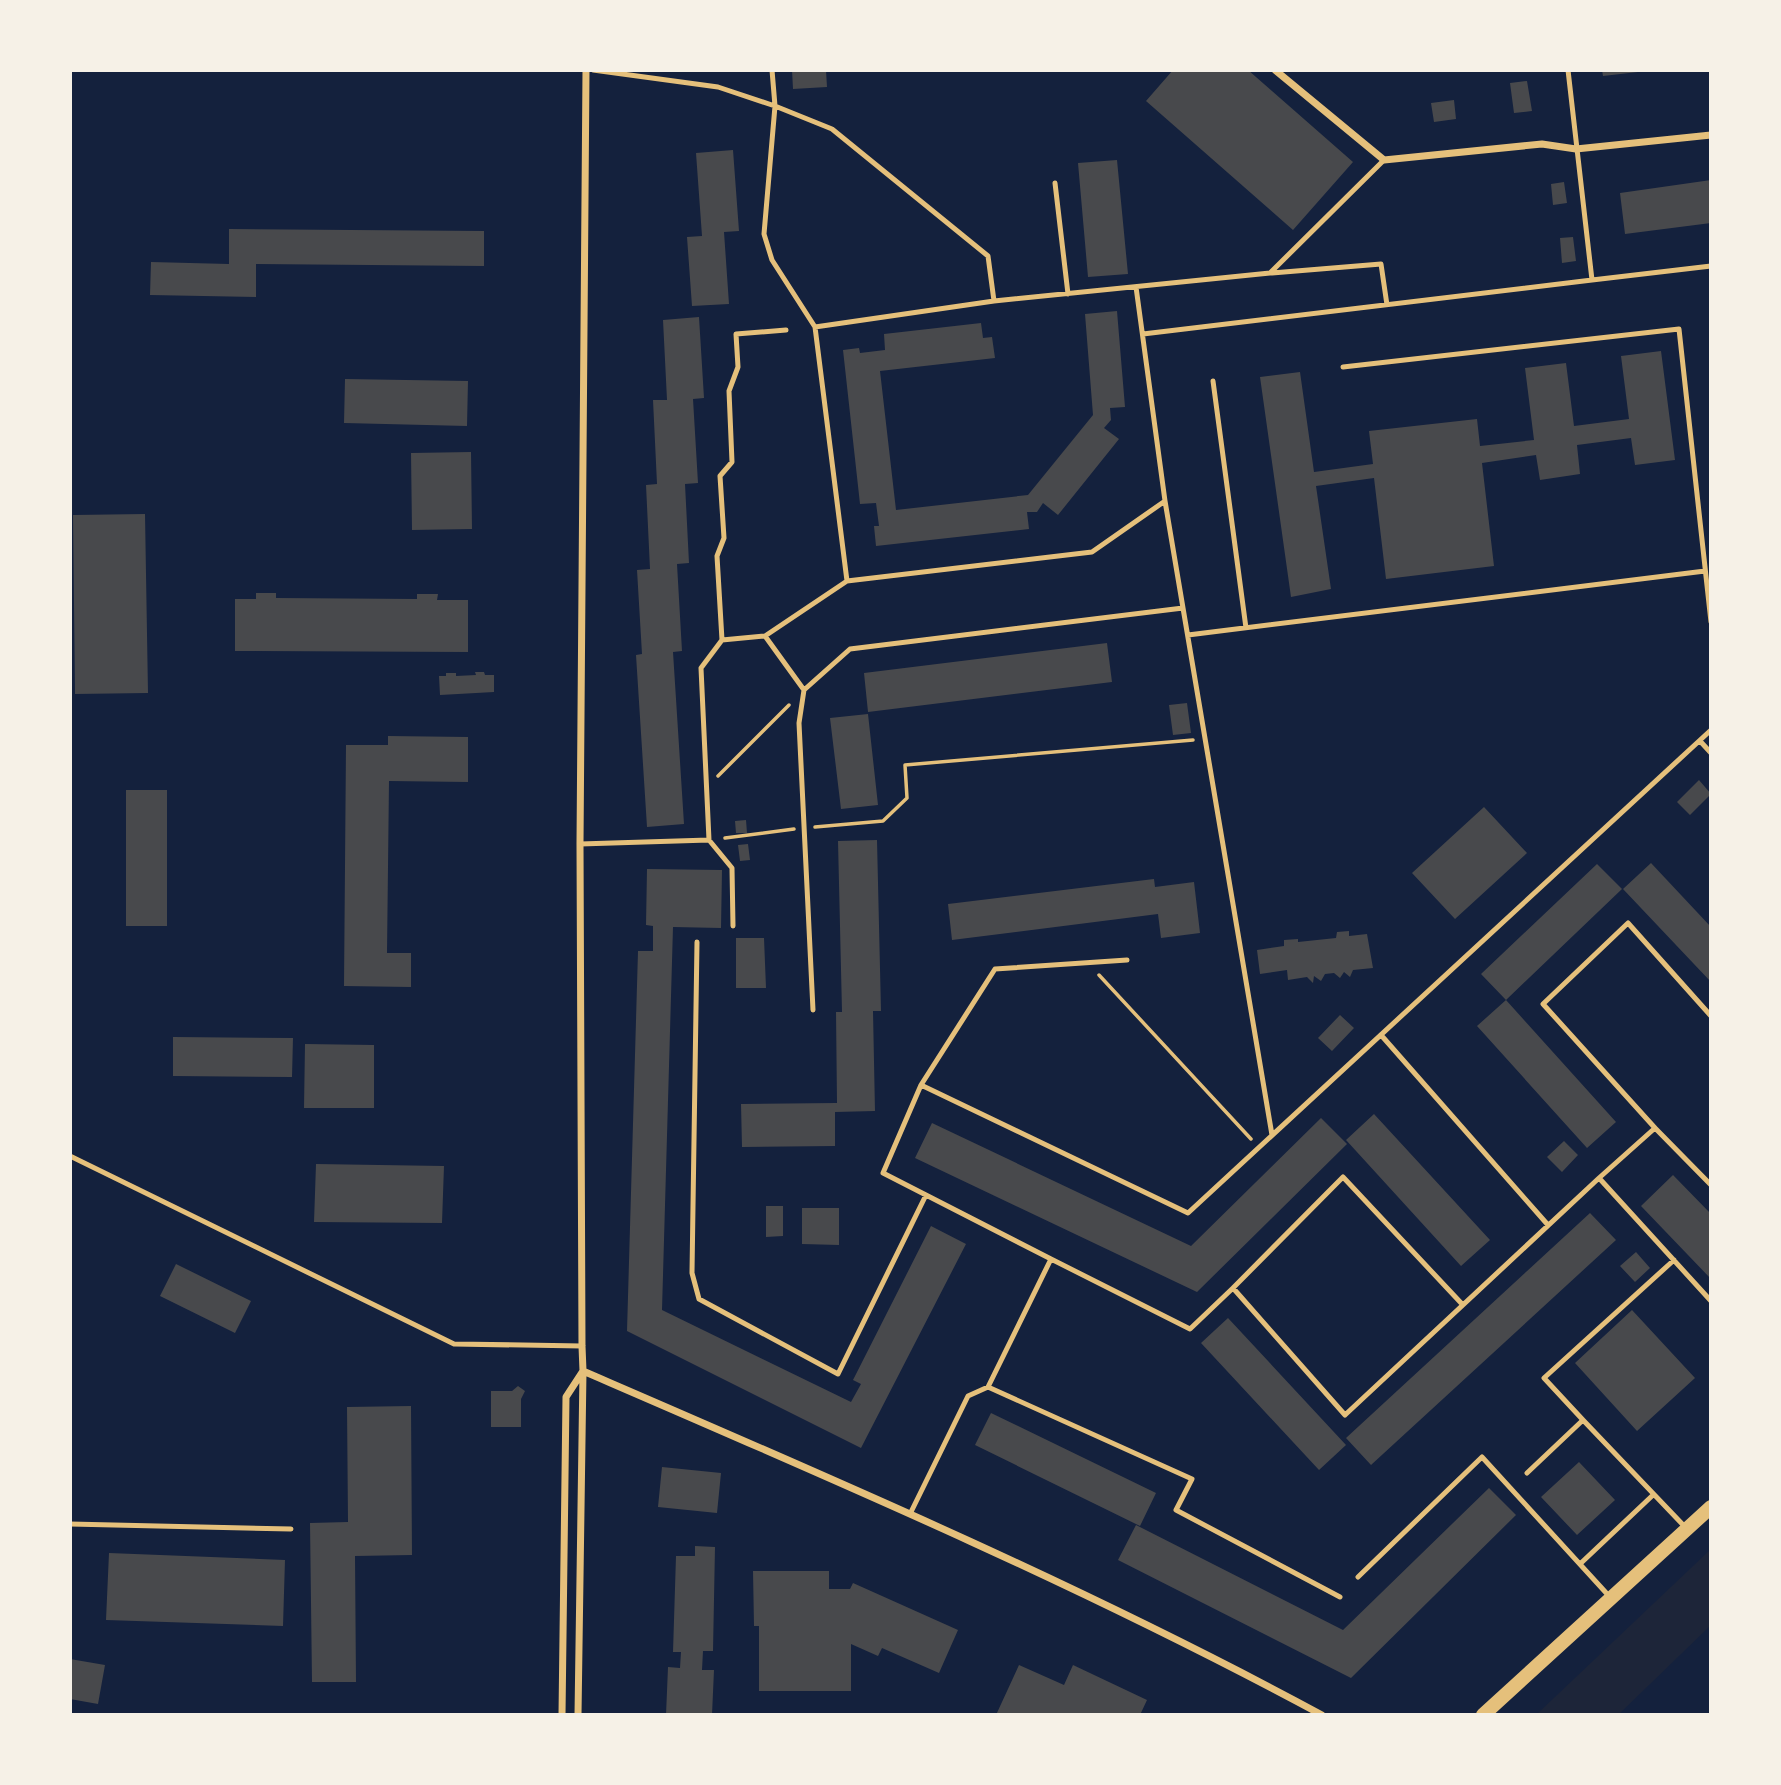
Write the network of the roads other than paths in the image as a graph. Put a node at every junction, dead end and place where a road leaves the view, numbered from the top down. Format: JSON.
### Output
{"nodes":[{"id":1,"x":586,"y":70,"type":"edge"},
{"id":2,"x":593,"y":70,"type":"edge"},
{"id":3,"x":772,"y":70,"type":"edge"},
{"id":4,"x":1275,"y":70,"type":"edge"},
{"id":5,"x":1568,"y":70,"type":"edge"},
{"id":6,"x":775,"y":106,"type":"junction"},
{"id":7,"x":1711,"y":135,"type":"edge"},
{"id":8,"x":1576,"y":149,"type":"junction"},
{"id":9,"x":1384,"y":160,"type":"junction"},
{"id":10,"x":1055,"y":183,"type":"dead end"},
{"id":11,"x":1711,"y":266,"type":"edge"},
{"id":12,"x":1270,"y":273,"type":"junction"},
{"id":13,"x":1592,"y":280,"type":"junction"},
{"id":14,"x":1136,"y":287,"type":"junction"},
{"id":15,"x":1068,"y":293,"type":"junction"},
{"id":16,"x":994,"y":301,"type":"junction"},
{"id":17,"x":1387,"y":305,"type":"junction"},
{"id":18,"x":814,"y":327,"type":"junction"},
{"id":19,"x":786,"y":330,"type":"dead end"},
{"id":20,"x":1143,"y":334,"type":"junction"},
{"id":21,"x":1343,"y":368,"type":"dead end"},
{"id":22,"x":1213,"y":381,"type":"dead end"},
{"id":23,"x":1165,"y":501,"type":"junction"},
{"id":24,"x":1705,"y":571,"type":"junction"},
{"id":25,"x":846,"y":581,"type":"junction"},
{"id":26,"x":1183,"y":608,"type":"junction"},
{"id":27,"x":1711,"y":622,"type":"edge"},
{"id":28,"x":1246,"y":628,"type":"junction"},
{"id":29,"x":1188,"y":635,"type":"junction"},
{"id":30,"x":765,"y":636,"type":"junction"},
{"id":31,"x":722,"y":640,"type":"junction"},
{"id":32,"x":804,"y":690,"type":"junction"},
{"id":33,"x":1711,"y":730,"type":"edge"},
{"id":34,"x":1700,"y":741,"type":"junction"},
{"id":35,"x":1711,"y":753,"type":"edge"},
{"id":36,"x":709,"y":840,"type":"junction"},
{"id":37,"x":580,"y":844,"type":"junction"},
{"id":38,"x":733,"y":926,"type":"dead end"},
{"id":39,"x":698,"y":942,"type":"dead end"},
{"id":40,"x":1128,"y":960,"type":"dead end"},
{"id":41,"x":813,"y":1010,"type":"dead end"},
{"id":42,"x":1711,"y":1016,"type":"edge"},
{"id":43,"x":1381,"y":1035,"type":"junction"},
{"id":44,"x":921,"y":1085,"type":"junction"},
{"id":45,"x":1655,"y":1128,"type":"junction"},
{"id":46,"x":1272,"y":1135,"type":"junction"},
{"id":47,"x":70,"y":1156,"type":"edge"},
{"id":48,"x":1600,"y":1178,"type":"junction"},
{"id":49,"x":1711,"y":1185,"type":"edge"},
{"id":50,"x":926,"y":1195,"type":"junction"},
{"id":51,"x":1548,"y":1225,"type":"junction"},
{"id":52,"x":1051,"y":1259,"type":"junction"},
{"id":53,"x":1674,"y":1260,"type":"junction"},
{"id":54,"x":1233,"y":1288,"type":"junction"},
{"id":55,"x":1711,"y":1301,"type":"edge"},
{"id":56,"x":1462,"y":1304,"type":"junction"},
{"id":57,"x":582,"y":1346,"type":"junction"},
{"id":58,"x":583,"y":1371,"type":"junction"},
{"id":59,"x":988,"y":1387,"type":"junction"},
{"id":60,"x":1583,"y":1420,"type":"junction"},
{"id":61,"x":1527,"y":1473,"type":"dead end"},
{"id":62,"x":1653,"y":1494,"type":"junction"},
{"id":63,"x":1711,"y":1507,"type":"edge"},
{"id":64,"x":911,"y":1512,"type":"junction"},
{"id":65,"x":70,"y":1524,"type":"edge"},
{"id":66,"x":291,"y":1529,"type":"dead end"},
{"id":67,"x":1687,"y":1529,"type":"junction"},
{"id":68,"x":1580,"y":1564,"type":"junction"},
{"id":69,"x":1358,"y":1577,"type":"dead end"},
{"id":70,"x":1340,"y":1597,"type":"dead end"},
{"id":71,"x":1611,"y":1599,"type":"junction"},
{"id":72,"x":562,"y":1715,"type":"edge"},
{"id":73,"x":578,"y":1715,"type":"edge"},
{"id":74,"x":1322,"y":1715,"type":"edge"},
{"id":75,"x":1483,"y":1715,"type":"edge"}],
"edges":[{"from":1,"to":37,"type":"street"},
{"from":2,"to":6,"type":"lane"},
{"from":3,"to":6,"type":"lane"},
{"from":4,"to":9,"type":"street"},
{"from":5,"to":8,"type":"lane"},
{"from":6,"to":16,"type":"lane"},
{"from":6,"to":18,"type":"lane"},
{"from":7,"to":8,"type":"street"},
{"from":8,"to":9,"type":"street"},
{"from":8,"to":13,"type":"lane"},
{"from":9,"to":12,"type":"lane"},
{"from":10,"to":15,"type":"lane"},
{"from":11,"to":13,"type":"lane"},
{"from":12,"to":14,"type":"lane"},
{"from":12,"to":17,"type":"lane"},
{"from":13,"to":17,"type":"lane"},
{"from":14,"to":15,"type":"lane"},
{"from":14,"to":20,"type":"lane"},
{"from":15,"to":16,"type":"lane"},
{"from":16,"to":18,"type":"lane"},
{"from":17,"to":20,"type":"lane"},
{"from":18,"to":25,"type":"lane"},
{"from":19,"to":31,"type":"lane"},
{"from":20,"to":23,"type":"lane"},
{"from":21,"to":24,"type":"lane"},
{"from":22,"to":28,"type":"lane"},
{"from":23,"to":25,"type":"lane"},
{"from":23,"to":26,"type":"lane"},
{"from":24,"to":27,"type":"lane"},
{"from":24,"to":28,"type":"lane"},
{"from":25,"to":30,"type":"lane"},
{"from":26,"to":29,"type":"lane"},
{"from":26,"to":32,"type":"lane"},
{"from":28,"to":29,"type":"lane"},
{"from":29,"to":46,"type":"lane"},
{"from":30,"to":31,"type":"lane"},
{"from":30,"to":32,"type":"lane"},
{"from":31,"to":36,"type":"lane"},
{"from":32,"to":41,"type":"lane"},
{"from":33,"to":34,"type":"lane"},
{"from":34,"to":35,"type":"lane"},
{"from":34,"to":43,"type":"lane"},
{"from":36,"to":37,"type":"lane"},
{"from":36,"to":38,"type":"lane"},
{"from":37,"to":57,"type":"street"},
{"from":39,"to":50,"type":"lane"},
{"from":40,"to":44,"type":"lane"},
{"from":42,"to":45,"type":"lane"},
{"from":43,"to":46,"type":"lane"},
{"from":43,"to":51,"type":"lane"},
{"from":44,"to":46,"type":"lane"},
{"from":44,"to":50,"type":"lane"},
{"from":45,"to":48,"type":"lane"},
{"from":45,"to":49,"type":"lane"},
{"from":47,"to":57,"type":"lane"},
{"from":48,"to":51,"type":"lane"},
{"from":48,"to":53,"type":"lane"},
{"from":50,"to":52,"type":"lane"},
{"from":51,"to":56,"type":"lane"},
{"from":52,"to":54,"type":"lane"},
{"from":52,"to":59,"type":"lane"},
{"from":53,"to":55,"type":"lane"},
{"from":53,"to":60,"type":"lane"},
{"from":54,"to":56,"type":"lane"},
{"from":54,"to":56,"type":"lane"},
{"from":57,"to":58,"type":"street"},
{"from":58,"to":64,"type":"street"},
{"from":58,"to":72,"type":"street"},
{"from":58,"to":73,"type":"street"},
{"from":59,"to":64,"type":"lane"},
{"from":59,"to":70,"type":"lane"},
{"from":60,"to":61,"type":"lane"},
{"from":60,"to":62,"type":"lane"},
{"from":62,"to":67,"type":"lane"},
{"from":62,"to":68,"type":"lane"},
{"from":63,"to":67,"type":"main road"},
{"from":64,"to":74,"type":"street"},
{"from":65,"to":66,"type":"lane"},
{"from":67,"to":71,"type":"main road"},
{"from":68,"to":69,"type":"lane"},
{"from":68,"to":71,"type":"lane"},
{"from":71,"to":75,"type":"main road"}]}
